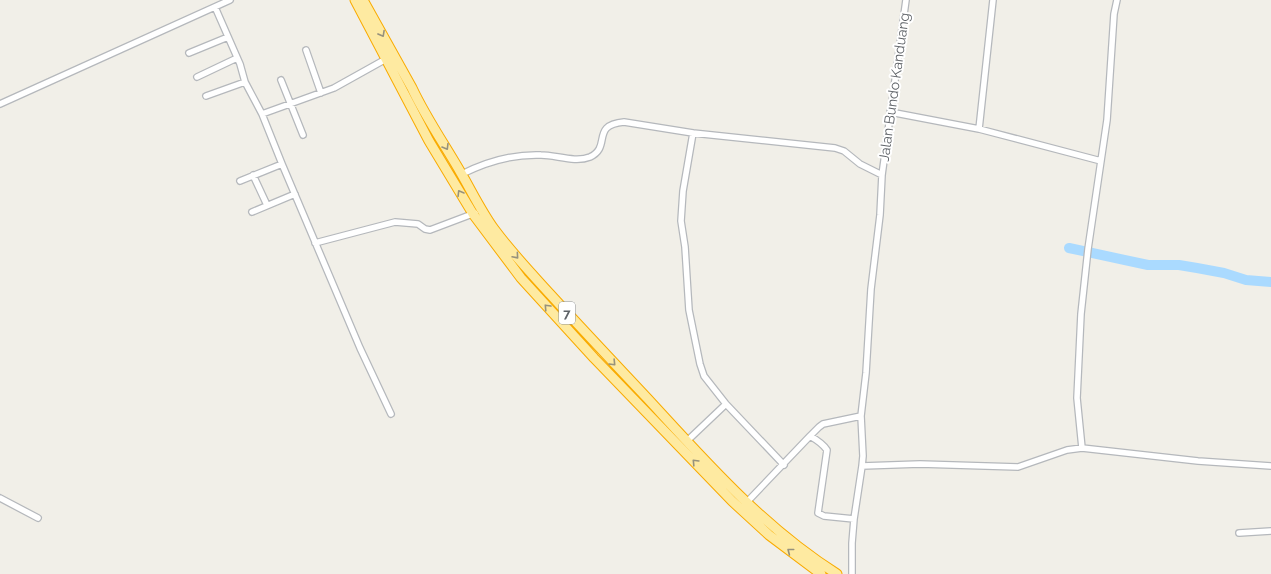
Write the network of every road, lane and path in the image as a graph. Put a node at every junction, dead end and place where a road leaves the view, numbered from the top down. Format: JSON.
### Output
{"nodes":[{"id":1,"x":230,"y":0,"type":"edge"},
{"id":2,"x":355,"y":0,"type":"edge"},
{"id":3,"x":363,"y":0,"type":"edge"},
{"id":4,"x":906,"y":0,"type":"edge"},
{"id":5,"x":993,"y":0,"type":"edge"},
{"id":6,"x":1116,"y":0,"type":"edge"},
{"id":7,"x":215,"y":7,"type":"junction"},
{"id":8,"x":228,"y":37,"type":"junction"},
{"id":9,"x":306,"y":50,"type":"dead end"},
{"id":10,"x":189,"y":53,"type":"dead end"},
{"id":11,"x":237,"y":58,"type":"junction"},
{"id":12,"x":386,"y":58,"type":"junction"},
{"id":13,"x":197,"y":77,"type":"dead end"},
{"id":14,"x":281,"y":80,"type":"dead end"},
{"id":15,"x":245,"y":82,"type":"junction"},
{"id":16,"x":321,"y":93,"type":"junction"},
{"id":17,"x":206,"y":96,"type":"dead end"},
{"id":18,"x":0,"y":104,"type":"edge"},
{"id":19,"x":290,"y":104,"type":"junction"},
{"id":20,"x":890,"y":112,"type":"junction"},
{"id":21,"x":262,"y":114,"type":"junction"},
{"id":22,"x":979,"y":129,"type":"junction"},
{"id":23,"x":693,"y":133,"type":"junction"},
{"id":24,"x":303,"y":134,"type":"dead end"},
{"id":25,"x":1101,"y":161,"type":"junction"},
{"id":26,"x":282,"y":164,"type":"junction"},
{"id":27,"x":462,"y":174,"type":"junction"},
{"id":28,"x":254,"y":175,"type":"junction"},
{"id":29,"x":882,"y":175,"type":"junction"},
{"id":30,"x":240,"y":181,"type":"dead end"},
{"id":31,"x":295,"y":194,"type":"junction"},
{"id":32,"x":267,"y":206,"type":"junction"},
{"id":33,"x":482,"y":210,"type":"junction"},
{"id":34,"x":252,"y":212,"type":"dead end"},
{"id":35,"x":473,"y":214,"type":"junction"},
{"id":36,"x":315,"y":243,"type":"junction"},
{"id":37,"x":602,"y":352,"type":"junction"},
{"id":38,"x":594,"y":358,"type":"junction"},
{"id":39,"x":726,"y":404,"type":"junction"},
{"id":40,"x":391,"y":414,"type":"dead end"},
{"id":41,"x":861,"y":416,"type":"junction"},
{"id":42,"x":810,"y":436,"type":"junction"},
{"id":43,"x":687,"y":441,"type":"junction"},
{"id":44,"x":1082,"y":448,"type":"junction"},
{"id":45,"x":784,"y":465,"type":"junction"},
{"id":46,"x":862,"y":466,"type":"junction"},
{"id":47,"x":1271,"y":466,"type":"edge"},
{"id":48,"x":0,"y":498,"type":"edge"},
{"id":49,"x":747,"y":502,"type":"junction"},
{"id":50,"x":38,"y":518,"type":"dead end"},
{"id":51,"x":854,"y":518,"type":"junction"},
{"id":52,"x":772,"y":531,"type":"junction"},
{"id":53,"x":1271,"y":531,"type":"edge"},
{"id":54,"x":1239,"y":533,"type":"dead end"},
{"id":55,"x":821,"y":574,"type":"edge"},
{"id":56,"x":837,"y":574,"type":"edge"},
{"id":57,"x":852,"y":574,"type":"edge"}],
"edges":[{"from":1,"to":7,"type":"street"},
{"from":2,"to":12,"type":"highway","number":"7"},
{"from":3,"to":27,"type":"highway","number":"7","one_way":true},
{"from":4,"to":20,"type":"street","name":"Jalan Bundo Kanduang"},
{"from":5,"to":22,"type":"street"},
{"from":6,"to":25,"type":"street"},
{"from":7,"to":8,"type":"street"},
{"from":7,"to":18,"type":"street"},
{"from":8,"to":10,"type":"street"},
{"from":8,"to":11,"type":"street"},
{"from":9,"to":16,"type":"street"},
{"from":11,"to":13,"type":"street"},
{"from":11,"to":15,"type":"street"},
{"from":12,"to":16,"type":"street"},
{"from":35,"to":12,"type":"highway","number":"7","one_way":true},
{"from":14,"to":19,"type":"street"},
{"from":15,"to":17,"type":"street"},
{"from":15,"to":21,"type":"street"},
{"from":16,"to":19,"type":"street"},
{"from":19,"to":21,"type":"street"},
{"from":19,"to":24,"type":"street"},
{"from":20,"to":22,"type":"street"},
{"from":20,"to":29,"type":"street","name":"Jalan Bundo Kanduang"},
{"from":21,"to":26,"type":"street"},
{"from":22,"to":25,"type":"street"},
{"from":23,"to":27,"type":"street"},
{"from":23,"to":29,"type":"street"},
{"from":23,"to":39,"type":"street"},
{"from":25,"to":44,"type":"street"},
{"from":26,"to":28,"type":"street"},
{"from":26,"to":31,"type":"street"},
{"from":27,"to":33,"type":"highway","number":"7"},
{"from":28,"to":30,"type":"street"},
{"from":28,"to":32,"type":"street"},
{"from":29,"to":41,"type":"street","name":"Jalan Bundo Kanduang"},
{"from":31,"to":32,"type":"street"},
{"from":31,"to":36,"type":"street"},
{"from":32,"to":34,"type":"street"},
{"from":33,"to":35,"type":"street"},
{"from":33,"to":37,"type":"highway","number":"7","one_way":true},
{"from":35,"to":36,"type":"street"},
{"from":38,"to":35,"type":"highway","number":"7","one_way":true},
{"from":36,"to":40,"type":"street"},
{"from":37,"to":38,"type":"highway"},
{"from":37,"to":43,"type":"highway","number":"7","one_way":true},
{"from":52,"to":38,"type":"highway","number":"7","one_way":true},
{"from":39,"to":43,"type":"street"},
{"from":39,"to":45,"type":"street"},
{"from":41,"to":42,"type":"street"},
{"from":41,"to":46,"type":"street","name":"Jalan Bundo Kanduang"},
{"from":42,"to":45,"type":"street"},
{"from":42,"to":51,"type":"street"},
{"from":43,"to":49,"type":"highway","number":"7"},
{"from":44,"to":46,"type":"street"},
{"from":44,"to":47,"type":"street"},
{"from":45,"to":49,"type":"street"},
{"from":46,"to":51,"type":"street","name":"Jalan Bundo Kanduang"},
{"from":48,"to":50,"type":"street"},
{"from":49,"to":52,"type":"highway","number":"7"},
{"from":51,"to":57,"type":"street","name":"Jalan Bundo Kanduang"},
{"from":55,"to":52,"type":"highway","number":"7","one_way":true},
{"from":52,"to":56,"type":"highway","number":"7"},
{"from":53,"to":54,"type":"street"}]}
